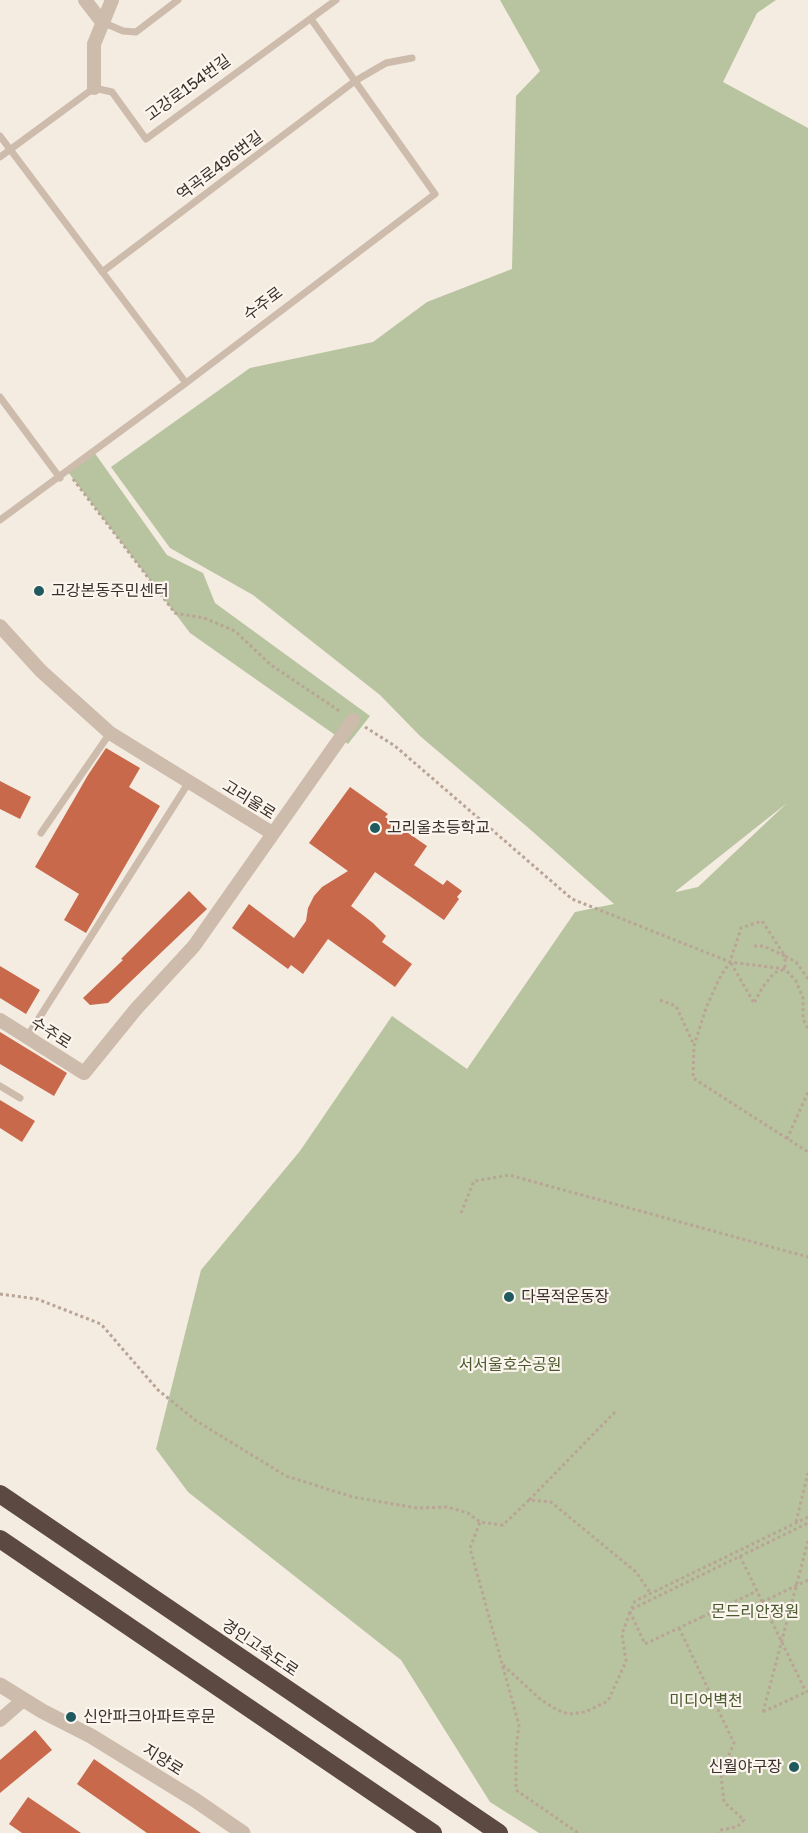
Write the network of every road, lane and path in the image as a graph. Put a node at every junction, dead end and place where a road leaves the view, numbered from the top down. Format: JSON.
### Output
{"nodes":[{"id":1,"x":85,"y":0,"type":"edge"},
{"id":2,"x":112,"y":0,"type":"edge"},
{"id":3,"x":178,"y":0,"type":"edge"},
{"id":4,"x":336,"y":0,"type":"edge"},
{"id":5,"x":311,"y":19,"type":"junction"},
{"id":6,"x":102,"y":22,"type":"junction"},
{"id":7,"x":412,"y":58,"type":"dead end"},
{"id":8,"x":355,"y":81,"type":"junction"},
{"id":9,"x":94,"y":88,"type":"junction"},
{"id":10,"x":0,"y":136,"type":"edge"},
{"id":11,"x":10,"y":150,"type":"junction"},
{"id":12,"x":0,"y":157,"type":"edge"},
{"id":13,"x":102,"y":272,"type":"junction"},
{"id":14,"x":186,"y":383,"type":"junction"},
{"id":15,"x":0,"y":397,"type":"edge"},
{"id":16,"x":68,"y":472,"type":"junction"},
{"id":17,"x":60,"y":478,"type":"junction"},
{"id":18,"x":0,"y":520,"type":"edge"},
{"id":19,"x":0,"y":626,"type":"edge"},
{"id":20,"x":353,"y":720,"type":"junction"},
{"id":21,"x":110,"y":733,"type":"junction"},
{"id":22,"x":189,"y":782,"type":"junction"},
{"id":23,"x":41,"y":833,"type":"dead end"},
{"id":24,"x":272,"y":833,"type":"junction"},
{"id":25,"x":754,"y":946,"type":"dead end"},
{"id":26,"x":785,"y":956,"type":"junction"},
{"id":27,"x":730,"y":962,"type":"junction"},
{"id":28,"x":785,"y":969,"type":"junction"},
{"id":29,"x":808,"y":979,"type":"edge"},
{"id":30,"x":660,"y":1000,"type":"dead end"},
{"id":31,"x":0,"y":1020,"type":"edge"},
{"id":32,"x":808,"y":1029,"type":"edge"},
{"id":33,"x":27,"y":1038,"type":"junction"},
{"id":34,"x":694,"y":1046,"type":"junction"},
{"id":35,"x":84,"y":1073,"type":"joint"},
{"id":36,"x":0,"y":1086,"type":"edge"},
{"id":37,"x":808,"y":1092,"type":"edge"},
{"id":38,"x":20,"y":1098,"type":"dead end"},
{"id":39,"x":787,"y":1139,"type":"junction"},
{"id":40,"x":808,"y":1152,"type":"edge"},
{"id":41,"x":461,"y":1213,"type":"dead end"},
{"id":42,"x":808,"y":1257,"type":"edge"},
{"id":43,"x":0,"y":1294,"type":"edge"},
{"id":44,"x":615,"y":1412,"type":"dead end"},
{"id":45,"x":808,"y":1473,"type":"edge"},
{"id":46,"x":0,"y":1494,"type":"edge"},
{"id":47,"x":529,"y":1500,"type":"junction"},
{"id":48,"x":808,"y":1517,"type":"edge"},
{"id":49,"x":480,"y":1522,"type":"junction"},
{"id":50,"x":796,"y":1522,"type":"junction"},
{"id":51,"x":808,"y":1523,"type":"edge"},
{"id":52,"x":0,"y":1539,"type":"edge"},
{"id":53,"x":808,"y":1541,"type":"edge"},
{"id":54,"x":740,"y":1556,"type":"junction"},
{"id":55,"x":808,"y":1580,"type":"edge"},
{"id":56,"x":796,"y":1586,"type":"junction"},
{"id":57,"x":651,"y":1594,"type":"junction"},
{"id":58,"x":762,"y":1602,"type":"junction"},
{"id":59,"x":630,"y":1611,"type":"junction"},
{"id":60,"x":679,"y":1628,"type":"junction"},
{"id":61,"x":781,"y":1641,"type":"junction"},
{"id":62,"x":502,"y":1664,"type":"junction"},
{"id":63,"x":0,"y":1685,"type":"edge"},
{"id":64,"x":807,"y":1691,"type":"edge"},
{"id":65,"x":23,"y":1700,"type":"junction"},
{"id":66,"x":0,"y":1720,"type":"edge"},
{"id":67,"x":243,"y":1833,"type":"edge"},
{"id":68,"x":433,"y":1833,"type":"edge"},
{"id":69,"x":499,"y":1833,"type":"edge"},
{"id":70,"x":578,"y":1833,"type":"edge"},
{"id":71,"x":719,"y":1833,"type":"edge"}],
"edges":[{"from":1,"to":6,"type":"street"},
{"from":2,"to":6,"type":"street"},
{"from":3,"to":6,"type":"lane"},
{"from":4,"to":5,"type":"lane","name":"고강로154번길"},
{"from":5,"to":8,"type":"lane","name":"수주로"},
{"from":5,"to":9,"type":"lane","name":"고강로154번길"},
{"from":6,"to":9,"type":"street"},
{"from":7,"to":8,"type":"lane"},
{"from":8,"to":13,"type":"lane","name":"역곡로496번길"},
{"from":8,"to":14,"type":"lane","name":"수주로"},
{"from":9,"to":11,"type":"lane"},
{"from":10,"to":11,"type":"lane"},
{"from":11,"to":12,"type":"lane"},
{"from":11,"to":13,"type":"lane"},
{"from":13,"to":14,"type":"lane"},
{"from":14,"to":16,"type":"lane","name":"수주로"},
{"from":15,"to":17,"type":"lane"},
{"from":16,"to":17,"type":"lane","name":"수주로"},
{"from":16,"to":20,"type":"path"},
{"from":17,"to":18,"type":"lane","name":"수주로"},
{"from":19,"to":21,"type":"street","name":"고리울로"},
{"from":20,"to":24,"type":"street"},
{"from":20,"to":27,"type":"path"},
{"from":21,"to":22,"type":"street","name":"고리울로"},
{"from":21,"to":23,"type":"lane"},
{"from":22,"to":24,"type":"street","name":"고리울로"},
{"from":22,"to":33,"type":"lane"},
{"from":24,"to":35,"type":"street","name":"고리울로"},
{"from":25,"to":26,"type":"path"},
{"from":26,"to":27,"type":"path"},
{"from":26,"to":28,"type":"path"},
{"from":26,"to":29,"type":"path"},
{"from":27,"to":28,"type":"path"},
{"from":27,"to":28,"type":"path"},
{"from":27,"to":34,"type":"path"},
{"from":28,"to":32,"type":"path"},
{"from":30,"to":34,"type":"path"},
{"from":31,"to":33,"type":"street","name":"수주로"},
{"from":33,"to":35,"type":"street","name":"수주로"},
{"from":34,"to":39,"type":"path"},
{"from":36,"to":38,"type":"lane"},
{"from":37,"to":39,"type":"path"},
{"from":39,"to":40,"type":"path"},
{"from":41,"to":42,"type":"path"},
{"from":43,"to":49,"type":"path"},
{"from":44,"to":47,"type":"path"},
{"from":45,"to":50,"type":"path"},
{"from":46,"to":69,"type":"highway","name":"경인고속도로"},
{"from":47,"to":49,"type":"path"},
{"from":47,"to":57,"type":"path"},
{"from":48,"to":50,"type":"path"},
{"from":49,"to":62,"type":"path"},
{"from":50,"to":57,"type":"path"},
{"from":51,"to":54,"type":"path"},
{"from":52,"to":68,"type":"highway"},
{"from":53,"to":56,"type":"path","bridge":true},
{"from":54,"to":59,"type":"path"},
{"from":54,"to":64,"type":"path"},
{"from":55,"to":56,"type":"path"},
{"from":56,"to":58,"type":"path"},
{"from":56,"to":61,"type":"path","bridge":true},
{"from":57,"to":59,"type":"path"},
{"from":58,"to":60,"type":"path","bridge":true},
{"from":58,"to":61,"type":"path"},
{"from":59,"to":60,"type":"path"},
{"from":59,"to":62,"type":"path"},
{"from":60,"to":71,"type":"path"},
{"from":61,"to":64,"type":"path","bridge":true},
{"from":62,"to":70,"type":"path"},
{"from":63,"to":65,"type":"street","name":"지양로"},
{"from":65,"to":66,"type":"street"},
{"from":65,"to":67,"type":"street","name":"지양로"}]}
